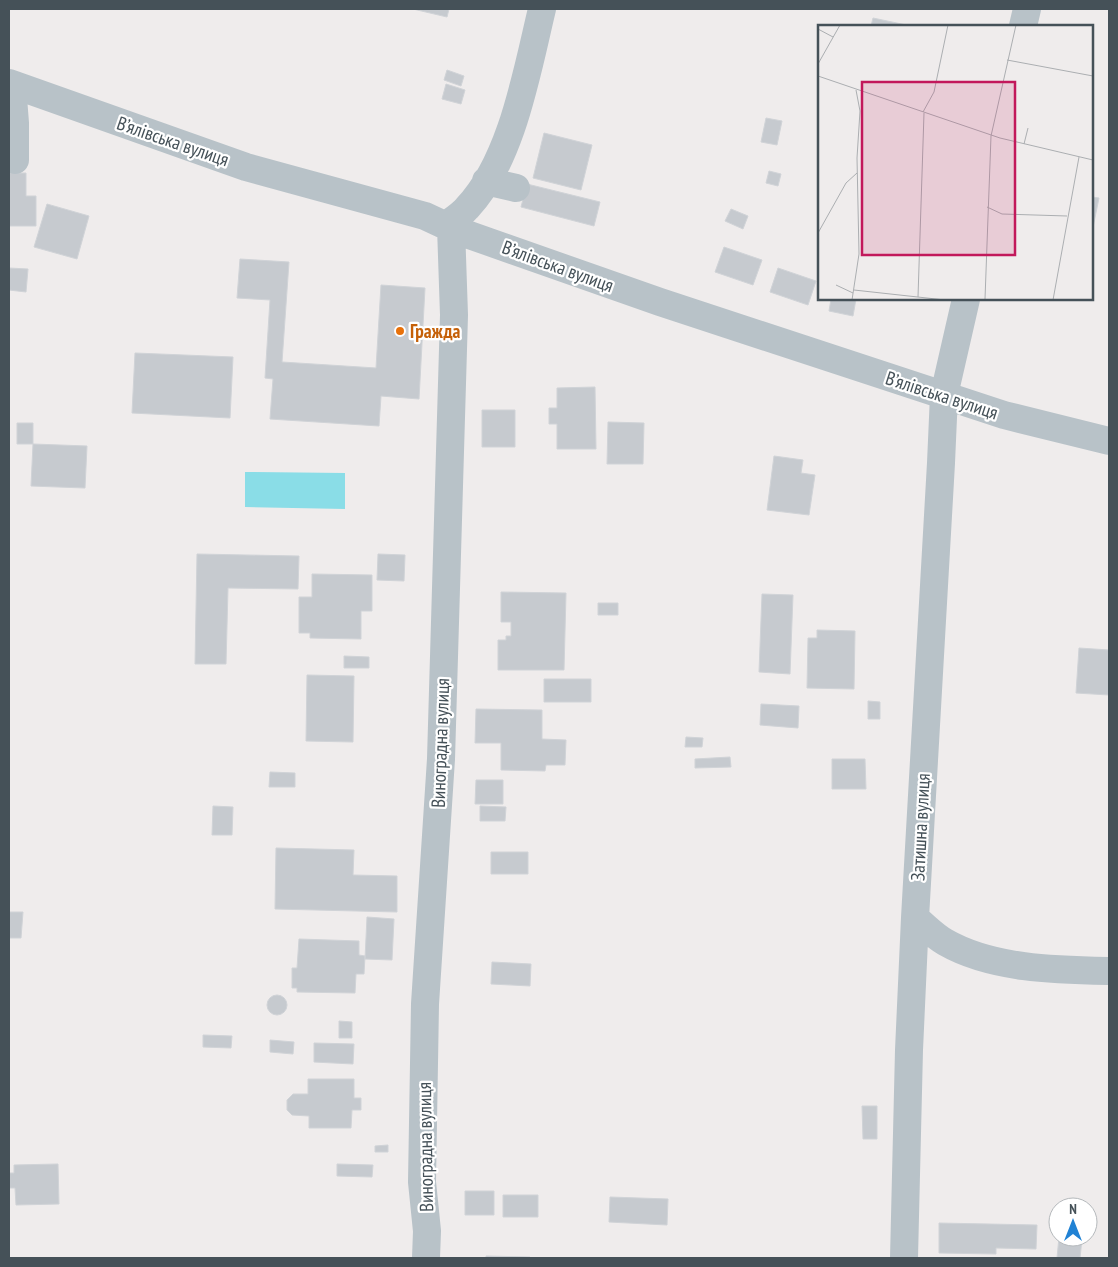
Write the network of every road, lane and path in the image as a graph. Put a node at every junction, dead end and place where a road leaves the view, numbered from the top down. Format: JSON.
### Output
{"nodes":[{"id":1,"x":542,"y":9,"type":"edge"},
{"id":2,"x":1026,"y":9,"type":"edge"},
{"id":3,"x":1023,"y":25,"type":"edge"},
{"id":4,"x":10,"y":84,"type":"edge"},
{"id":5,"x":15,"y":160,"type":"dead end"},
{"id":6,"x":486,"y":181,"type":"junction"},
{"id":7,"x":516,"y":188,"type":"dead end"},
{"id":8,"x":448,"y":226,"type":"junction"},
{"id":9,"x":966,"y":300,"type":"edge"},
{"id":10,"x":944,"y":396,"type":"junction"},
{"id":11,"x":1109,"y":441,"type":"edge"},
{"id":12,"x":915,"y":918,"type":"junction"},
{"id":13,"x":1109,"y":971,"type":"edge"},
{"id":14,"x":426,"y":1258,"type":"edge"},
{"id":15,"x":904,"y":1258,"type":"edge"}],
"edges":[{"from":1,"to":6,"type":"street"},
{"from":2,"to":3,"type":"street"},
{"from":4,"to":5,"type":"street"},
{"from":4,"to":8,"type":"street","name":"В’ялівська вулиця"},
{"from":6,"to":7,"type":"street"},
{"from":6,"to":8,"type":"street"},
{"from":8,"to":10,"type":"street","name":"В’ялівська вулиця"},
{"from":8,"to":14,"type":"street","name":"Виноградна вулиця"},
{"from":9,"to":10,"type":"street","name":"Затишна вулиця"},
{"from":10,"to":11,"type":"street","name":"В’ялівська вулиця"},
{"from":10,"to":12,"type":"street","name":"Затишна вулиця"},
{"from":12,"to":13,"type":"street"},
{"from":12,"to":15,"type":"street","name":"Затишна вулиця"}]}
